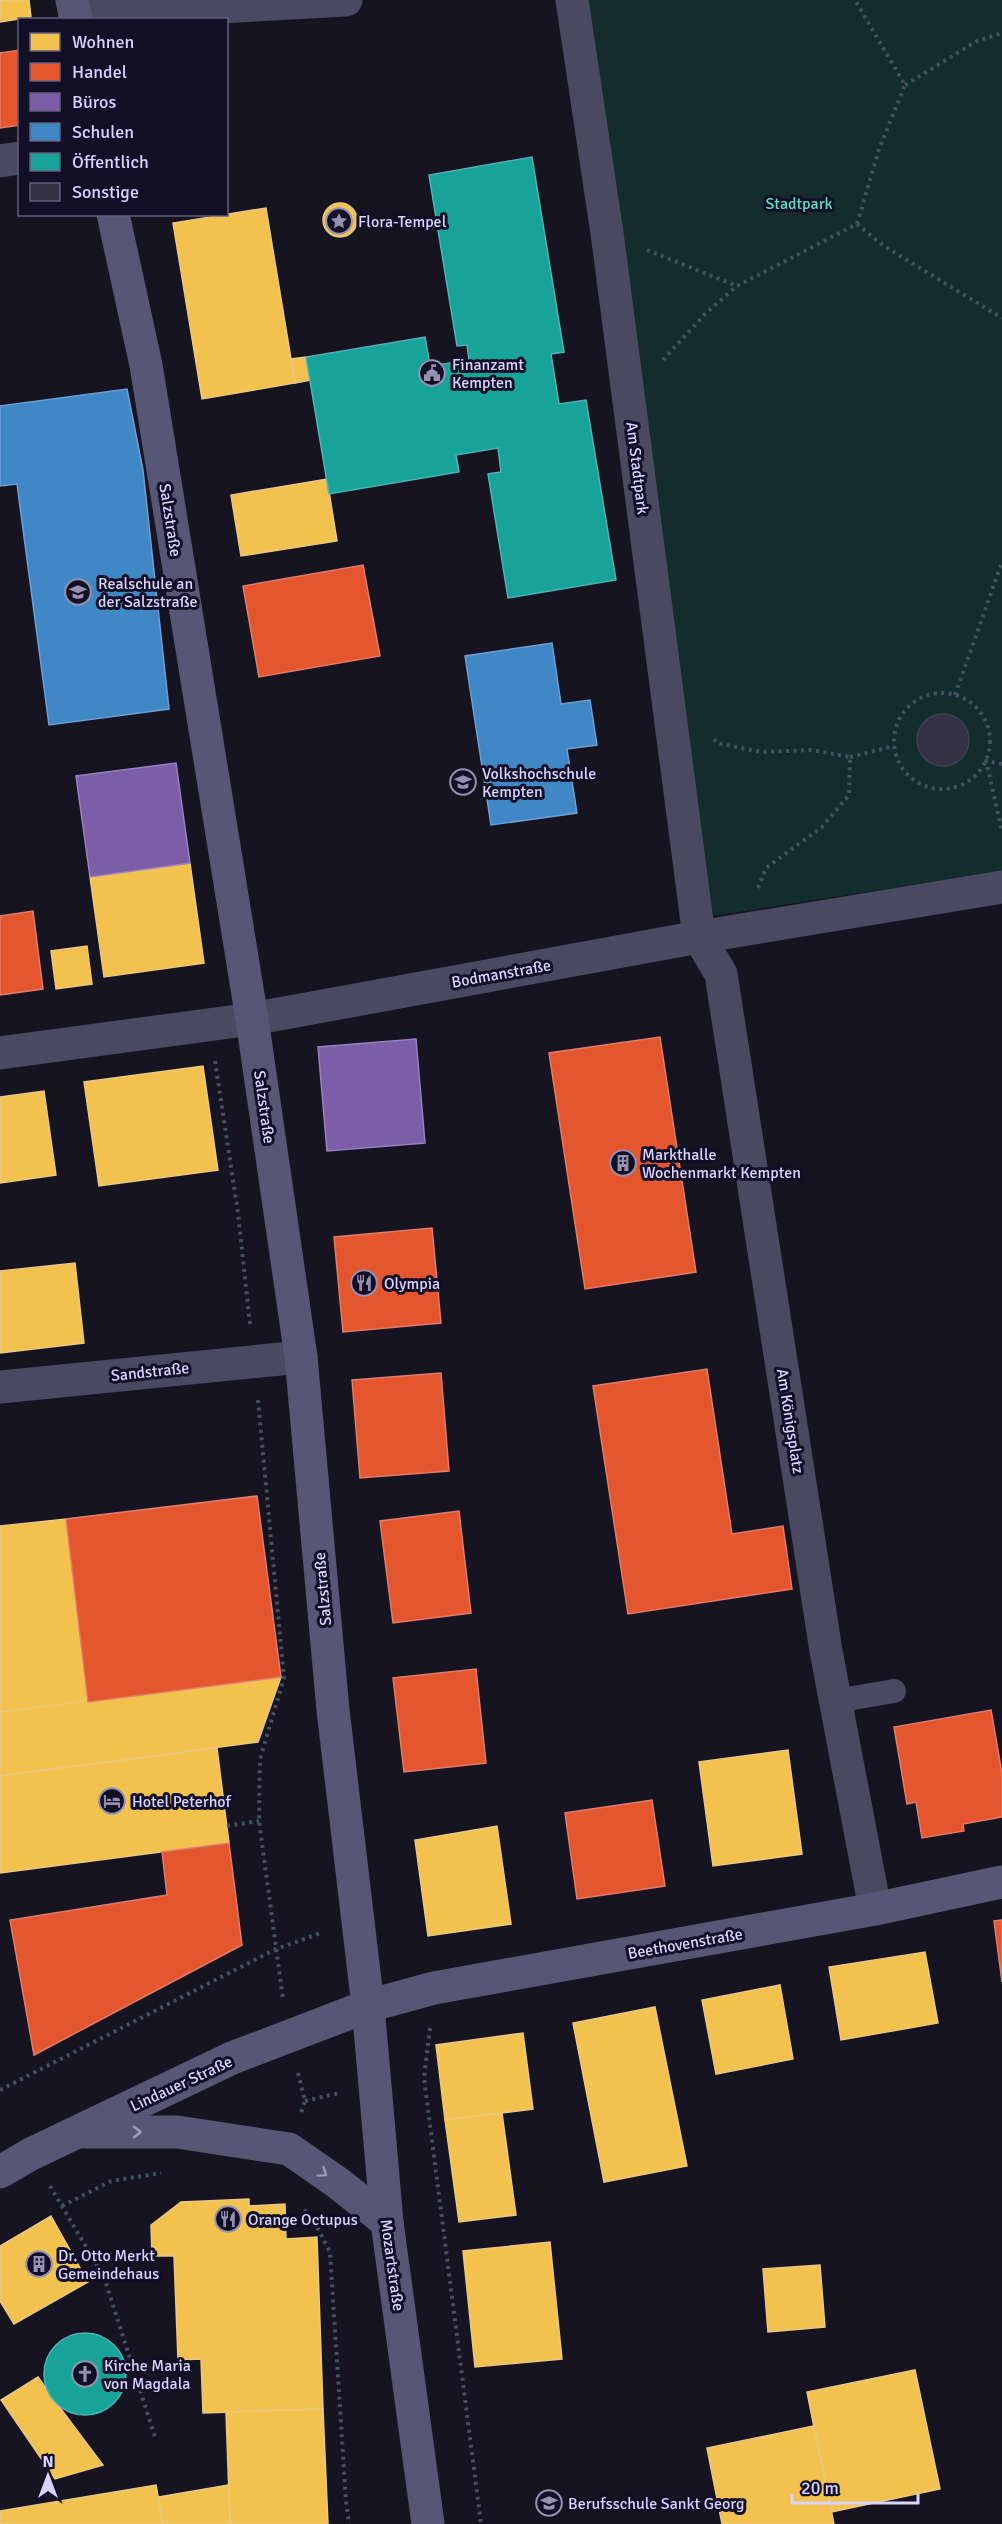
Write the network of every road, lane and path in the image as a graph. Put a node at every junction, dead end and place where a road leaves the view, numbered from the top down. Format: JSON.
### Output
{"nodes":[{"id":1,"x":346,"y":0,"type":"edge"},
{"id":2,"x":572,"y":0,"type":"edge"},
{"id":3,"x":855,"y":0,"type":"edge"},
{"id":4,"x":74,"y":12,"type":"edge"},
{"id":5,"x":1002,"y":33,"type":"edge"},
{"id":6,"x":905,"y":85,"type":"junction"},
{"id":7,"x":18,"y":158,"type":"edge"},
{"id":8,"x":0,"y":162,"type":"edge"},
{"id":9,"x":113,"y":216,"type":"edge"},
{"id":10,"x":856,"y":224,"type":"junction"},
{"id":11,"x":607,"y":233,"type":"junction"},
{"id":12,"x":737,"y":286,"type":"junction"},
{"id":13,"x":1002,"y":318,"type":"edge"},
{"id":14,"x":657,"y":367,"type":"dead end"},
{"id":15,"x":1002,"y":562,"type":"edge"},
{"id":16,"x":955,"y":695,"type":"junction"},
{"id":17,"x":710,"y":734,"type":"dead end"},
{"id":18,"x":894,"y":746,"type":"junction"},
{"id":19,"x":850,"y":757,"type":"junction"},
{"id":20,"x":986,"y":762,"type":"junction"},
{"id":21,"x":1002,"y":764,"type":"edge"},
{"id":22,"x":1002,"y":831,"type":"edge"},
{"id":23,"x":1002,"y":887,"type":"edge"},
{"id":24,"x":740,"y":930,"type":"junction"},
{"id":25,"x":699,"y":937,"type":"junction"},
{"id":26,"x":252,"y":1019,"type":"junction"},
{"id":27,"x":210,"y":1024,"type":"junction"},
{"id":28,"x":0,"y":1053,"type":"edge"},
{"id":29,"x":301,"y":1357,"type":"junction"},
{"id":30,"x":254,"y":1361,"type":"junction"},
{"id":31,"x":0,"y":1387,"type":"edge"},
{"id":32,"x":894,"y":1691,"type":"dead end"},
{"id":33,"x":836,"y":1701,"type":"junction"},
{"id":34,"x":260,"y":1821,"type":"junction"},
{"id":35,"x":227,"y":1826,"type":"dead end"},
{"id":36,"x":1002,"y":1882,"type":"edge"},
{"id":37,"x":874,"y":1909,"type":"junction"},
{"id":38,"x":358,"y":1919,"type":"junction"},
{"id":39,"x":276,"y":1949,"type":"junction"},
{"id":40,"x":434,"y":1988,"type":"junction"},
{"id":41,"x":368,"y":2006,"type":"junction"},
{"id":42,"x":288,"y":2036,"type":"junction"},
{"id":43,"x":0,"y":2090,"type":"edge"},
{"id":44,"x":78,"y":2132,"type":"junction"},
{"id":45,"x":9,"y":2163,"type":"edge"},
{"id":46,"x":171,"y":2172,"type":"dead end"},
{"id":47,"x":296,"y":2203,"type":"dead end"},
{"id":48,"x":62,"y":2206,"type":"junction"},
{"id":49,"x":387,"y":2223,"type":"junction"},
{"id":50,"x":155,"y":2437,"type":"dead end"},
{"id":51,"x":349,"y":2524,"type":"edge"},
{"id":52,"x":428,"y":2524,"type":"edge"},
{"id":53,"x":481,"y":2524,"type":"edge"}],
"edges":[{"from":1,"to":4,"type":"street"},
{"from":2,"to":11,"type":"street","name":"Am Stadtpark"},
{"from":3,"to":6,"type":"path"},
{"from":5,"to":6,"type":"path"},
{"from":6,"to":10,"type":"path"},
{"from":7,"to":8,"type":"street"},
{"from":9,"to":26,"type":"street","name":"Salzstraße"},
{"from":10,"to":12,"type":"path"},
{"from":10,"to":13,"type":"path"},
{"from":11,"to":12,"type":"path"},
{"from":11,"to":25,"type":"street","name":"Am Stadtpark"},
{"from":12,"to":14,"type":"path"},
{"from":15,"to":16,"type":"path"},
{"from":16,"to":18,"type":"path"},
{"from":16,"to":20,"type":"path"},
{"from":17,"to":19,"type":"path"},
{"from":18,"to":19,"type":"path"},
{"from":18,"to":20,"type":"path"},
{"from":19,"to":24,"type":"path"},
{"from":20,"to":21,"type":"path"},
{"from":20,"to":22,"type":"path"},
{"from":23,"to":24,"type":"street","name":"Bodmanstraße"},
{"from":24,"to":25,"type":"street","name":"Bodmanstraße"},
{"from":25,"to":26,"type":"street","name":"Bodmanstraße"},
{"from":25,"to":33,"type":"street","name":"Am Königsplatz"},
{"from":26,"to":27,"type":"street","name":"Bodmanstraße"},
{"from":26,"to":29,"type":"street","name":"Salzstraße"},
{"from":27,"to":28,"type":"street","name":"Bodmanstraße"},
{"from":27,"to":30,"type":"path"},
{"from":29,"to":30,"type":"street","name":"Sandstraße"},
{"from":29,"to":38,"type":"street","name":"Salzstraße"},
{"from":30,"to":31,"type":"street","name":"Sandstraße"},
{"from":30,"to":34,"type":"path"},
{"from":32,"to":33,"type":"lane"},
{"from":33,"to":37,"type":"street","name":"Am Königsplatz"},
{"from":34,"to":35,"type":"path"},
{"from":34,"to":39,"type":"path"},
{"from":36,"to":37,"type":"street","name":"Beethovenstraße"},
{"from":37,"to":40,"type":"street","name":"Beethovenstraße"},
{"from":38,"to":39,"type":"path"},
{"from":38,"to":41,"type":"street","name":"Salzstraße"},
{"from":39,"to":42,"type":"path"},
{"from":39,"to":43,"type":"path"},
{"from":40,"to":41,"type":"street","name":"Beethovenstraße"},
{"from":40,"to":53,"type":"path"},
{"from":41,"to":42,"type":"street","name":"Lindauer Straße"},
{"from":41,"to":49,"type":"street","name":"Mozartstraße"},
{"from":42,"to":44,"type":"street","name":"Lindauer Straße"},
{"from":44,"to":45,"type":"street","name":"Lindauer Straße"},
{"from":44,"to":49,"type":"street","one_way":true},
{"from":45,"to":48,"type":"path"},
{"from":46,"to":48,"type":"path"},
{"from":47,"to":51,"type":"path"},
{"from":48,"to":50,"type":"path"},
{"from":49,"to":52,"type":"street","name":"Mozartstraße"}]}
